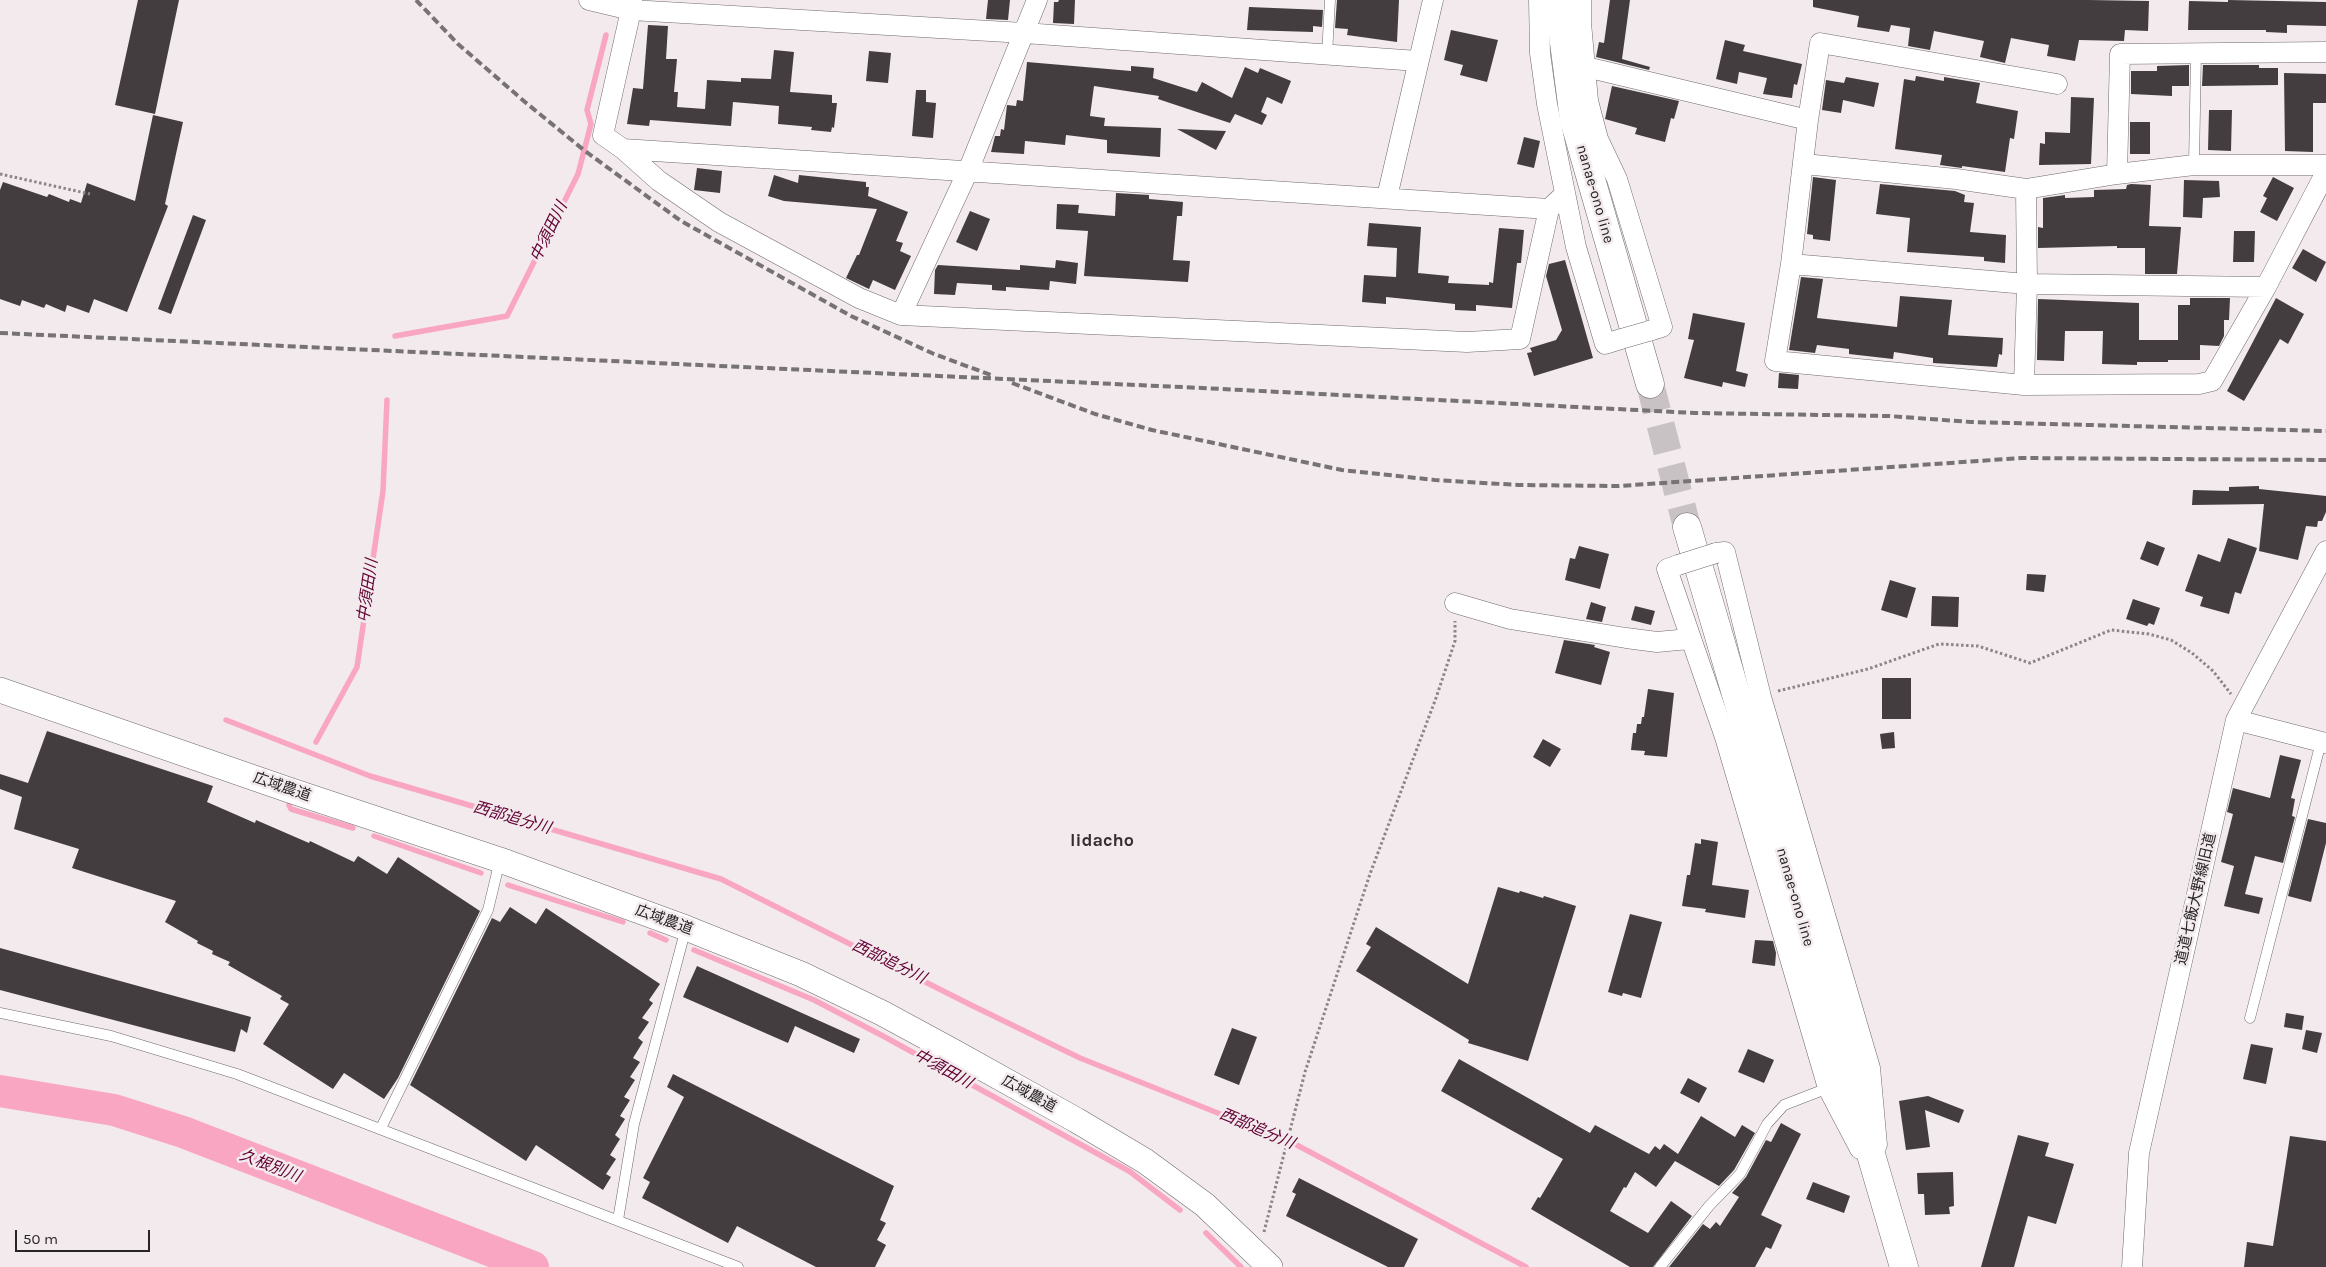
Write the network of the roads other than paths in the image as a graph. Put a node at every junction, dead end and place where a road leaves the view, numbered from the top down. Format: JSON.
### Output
{"nodes":[{"id":1,"x":589,"y":0,"type":"edge"},
{"id":2,"x":1037,"y":0,"type":"edge"},
{"id":3,"x":1330,"y":0,"type":"edge"},
{"id":4,"x":1433,"y":0,"type":"edge"},
{"id":5,"x":1538,"y":0,"type":"edge"},
{"id":6,"x":1562,"y":0,"type":"edge"},
{"id":7,"x":1581,"y":0,"type":"edge"},
{"id":8,"x":632,"y":5,"type":"edge"},
{"id":9,"x":1024,"y":33,"type":"junction"},
{"id":10,"x":2326,"y":52,"type":"edge"},
{"id":11,"x":2196,"y":53,"type":"junction"},
{"id":12,"x":1327,"y":54,"type":"junction"},
{"id":13,"x":1418,"y":61,"type":"junction"},
{"id":14,"x":1586,"y":67,"type":"junction"},
{"id":15,"x":2056,"y":84,"type":"dead end"},
{"id":16,"x":1808,"y":120,"type":"junction"},
{"id":17,"x":623,"y":149,"type":"junction"},
{"id":18,"x":1804,"y":164,"type":"junction"},
{"id":19,"x":2194,"y":165,"type":"junction"},
{"id":20,"x":2326,"y":165,"type":"edge"},
{"id":21,"x":968,"y":171,"type":"junction"},
{"id":22,"x":2326,"y":172,"type":"edge"},
{"id":23,"x":2117,"y":174,"type":"junction"},
{"id":24,"x":2026,"y":189,"type":"junction"},
{"id":25,"x":1564,"y":195,"type":"junction"},
{"id":26,"x":1387,"y":198,"type":"junction"},
{"id":27,"x":1549,"y":209,"type":"junction"},
{"id":28,"x":1791,"y":264,"type":"junction"},
{"id":29,"x":2027,"y":284,"type":"junction"},
{"id":30,"x":2266,"y":287,"type":"junction"},
{"id":31,"x":901,"y":315,"type":"junction"},
{"id":32,"x":1650,"y":384,"type":"tunnel mouth"},
{"id":33,"x":2024,"y":385,"type":"junction"},
{"id":34,"x":1687,"y":526,"type":"tunnel mouth"},
{"id":35,"x":2326,"y":551,"type":"edge"},
{"id":36,"x":1455,"y":603,"type":"road end"},
{"id":37,"x":1689,"y":639,"type":"junction"},
{"id":38,"x":0,"y":690,"type":"edge"},
{"id":39,"x":2240,"y":712,"type":"junction"},
{"id":40,"x":2323,"y":742,"type":"edge"},
{"id":41,"x":500,"y":860,"type":"junction"},
{"id":42,"x":686,"y":928,"type":"junction"},
{"id":43,"x":0,"y":1013,"type":"edge"},
{"id":44,"x":2250,"y":1018,"type":"dead end"},
{"id":45,"x":1828,"y":1088,"type":"junction"},
{"id":46,"x":381,"y":1128,"type":"junction"},
{"id":47,"x":1881,"y":1189,"type":"junction"},
{"id":48,"x":618,"y":1220,"type":"junction"},
{"id":49,"x":1267,"y":1264,"type":"edge"},
{"id":50,"x":738,"y":1267,"type":"edge"},
{"id":51,"x":1660,"y":1267,"type":"edge"},
{"id":52,"x":1904,"y":1267,"type":"edge"},
{"id":53,"x":2132,"y":1267,"type":"edge"}],
"edges":[{"from":1,"to":8,"type":"street"},
{"from":2,"to":9,"type":"street"},
{"from":3,"to":12,"type":"lane"},
{"from":4,"to":13,"type":"street"},
{"from":5,"to":25,"type":"street"},
{"from":6,"to":32,"type":"main road","name":"nanae-ono line"},
{"from":7,"to":14,"type":"street"},
{"from":8,"to":9,"type":"street"},
{"from":8,"to":17,"type":"street"},
{"from":9,"to":12,"type":"street"},
{"from":9,"to":21,"type":"street"},
{"from":10,"to":11,"type":"street"},
{"from":11,"to":19,"type":"lane"},
{"from":11,"to":23,"type":"street"},
{"from":12,"to":13,"type":"street"},
{"from":13,"to":26,"type":"street"},
{"from":14,"to":16,"type":"street"},
{"from":14,"to":25,"type":"street","bridge":true},
{"from":15,"to":16,"type":"street"},
{"from":16,"to":18,"type":"street"},
{"from":17,"to":21,"type":"street"},
{"from":17,"to":31,"type":"street"},
{"from":18,"to":24,"type":"street"},
{"from":18,"to":28,"type":"street"},
{"from":19,"to":20,"type":"street"},
{"from":19,"to":23,"type":"street"},
{"from":21,"to":26,"type":"street"},
{"from":21,"to":31,"type":"street"},
{"from":22,"to":30,"type":"street"},
{"from":23,"to":24,"type":"street"},
{"from":24,"to":29,"type":"street"},
{"from":25,"to":27,"type":"street"},
{"from":26,"to":27,"type":"street"},
{"from":27,"to":31,"type":"street"},
{"from":28,"to":29,"type":"street"},
{"from":28,"to":33,"type":"street"},
{"from":29,"to":30,"type":"street"},
{"from":29,"to":33,"type":"street"},
{"from":30,"to":33,"type":"street"},
{"from":34,"to":47,"type":"main road","name":"nanae-ono line"},
{"from":35,"to":39,"type":"street","name":"道道七飯大野線旧道"},
{"from":36,"to":37,"type":"street"},
{"from":37,"to":45,"type":"street"},
{"from":37,"to":47,"type":"street","bridge":true},
{"from":38,"to":41,"type":"street","name":"広域農道"},
{"from":39,"to":40,"type":"street"},
{"from":39,"to":53,"type":"street","name":"道道七飯大野線旧道"},
{"from":40,"to":44,"type":"lane"},
{"from":41,"to":42,"type":"street","name":"広域農道"},
{"from":41,"to":46,"type":"lane"},
{"from":42,"to":48,"type":"lane"},
{"from":42,"to":49,"type":"street","name":"広域農道"},
{"from":43,"to":46,"type":"lane"},
{"from":45,"to":47,"type":"street"},
{"from":45,"to":51,"type":"lane"},
{"from":46,"to":48,"type":"lane"},
{"from":47,"to":52,"type":"main road","name":"nanae-ono line"},
{"from":48,"to":50,"type":"lane"}]}
